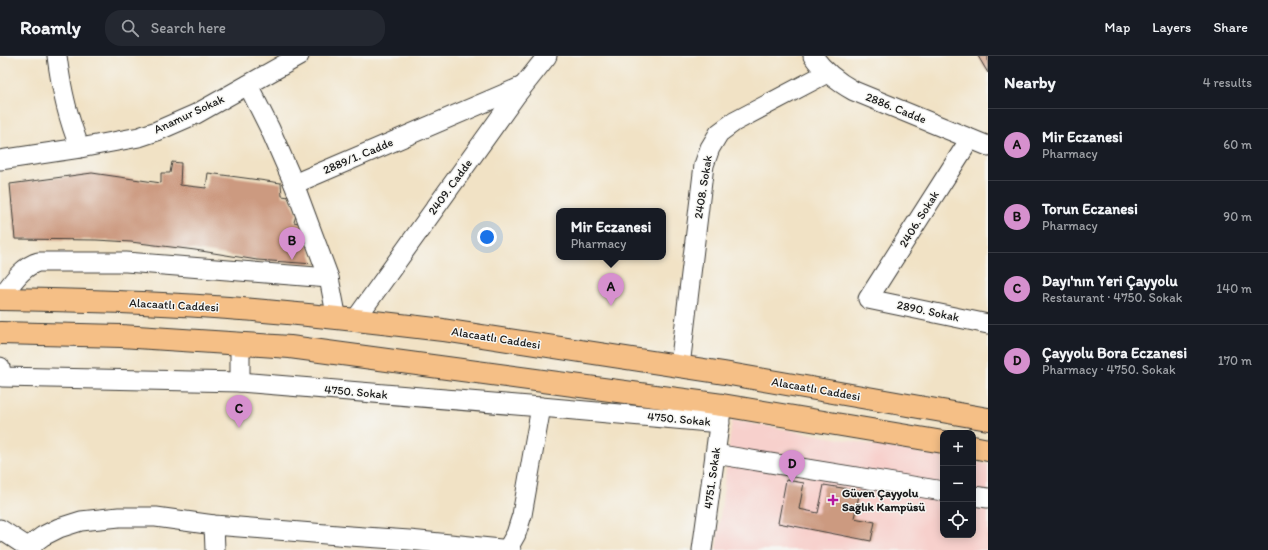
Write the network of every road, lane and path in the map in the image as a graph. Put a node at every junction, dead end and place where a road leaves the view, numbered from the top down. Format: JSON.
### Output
{"nodes":[{"id":1,"x":57,"y":56,"type":"edge"},
{"id":2,"x":299,"y":56,"type":"edge"},
{"id":3,"x":813,"y":56,"type":"edge"},
{"id":4,"x":539,"y":59,"type":"edge"},
{"id":5,"x":828,"y":73,"type":"junction"},
{"id":6,"x":248,"y":85,"type":"junction"},
{"id":7,"x":523,"y":86,"type":"junction"},
{"id":8,"x":970,"y":139,"type":"junction"},
{"id":9,"x":988,"y":146,"type":"edge"},
{"id":10,"x":80,"y":148,"type":"junction"},
{"id":11,"x":0,"y":160,"type":"edge"},
{"id":12,"x":294,"y":184,"type":"junction"},
{"id":13,"x":329,"y":278,"type":"junction"},
{"id":14,"x":0,"y":299,"type":"edge"},
{"id":15,"x":868,"y":299,"type":"joint"},
{"id":16,"x":346,"y":320,"type":"junction"},
{"id":17,"x":988,"y":324,"type":"edge"},
{"id":18,"x":0,"y":333,"type":"edge"},
{"id":19,"x":240,"y":344,"type":"junction"},
{"id":20,"x":0,"y":366,"type":"edge"},
{"id":21,"x":680,"y":366,"type":"junction"},
{"id":22,"x":240,"y":382,"type":"junction"},
{"id":23,"x":542,"y":406,"type":"junction"},
{"id":24,"x":721,"y":414,"type":"junction"},
{"id":25,"x":986,"y":414,"type":"edge"},
{"id":26,"x":940,"y":442,"type":"edge"},
{"id":27,"x":976,"y":448,"type":"edge"},
{"id":28,"x":988,"y":450,"type":"edge"},
{"id":29,"x":715,"y":454,"type":"junction"},
{"id":30,"x":940,"y":491,"type":"edge"},
{"id":31,"x":976,"y":496,"type":"edge"},
{"id":32,"x":988,"y":498,"type":"edge"},
{"id":33,"x":214,"y":525,"type":"junction"},
{"id":34,"x":4,"y":537,"type":"edge"},
{"id":35,"x":349,"y":543,"type":"edge"},
{"id":36,"x":408,"y":545,"type":"edge"},
{"id":37,"x":30,"y":548,"type":"edge"},
{"id":38,"x":216,"y":550,"type":"edge"},
{"id":39,"x":508,"y":550,"type":"edge"},
{"id":40,"x":511,"y":550,"type":"edge"},
{"id":41,"x":702,"y":550,"type":"edge"}],
"edges":[{"from":1,"to":10,"type":"street"},
{"from":2,"to":6,"type":"street","name":"Anamur Sokak"},
{"from":3,"to":5,"type":"street","name":"2886. Cadde"},
{"from":4,"to":7,"type":"street","name":"2409. Cadde"},
{"from":5,"to":8,"type":"street","name":"2886. Cadde"},
{"from":5,"to":21,"type":"street","name":"2408. Sokak"},
{"from":6,"to":10,"type":"street","name":"Anamur Sokak"},
{"from":6,"to":12,"type":"street"},
{"from":7,"to":12,"type":"street","name":"2889/1. Cadde"},
{"from":7,"to":16,"type":"street","name":"2409. Cadde"},
{"from":8,"to":9,"type":"street","name":"2886. Cadde"},
{"from":8,"to":15,"type":"street","name":"2406. Sokak"},
{"from":10,"to":11,"type":"street","name":"Anamur Sokak"},
{"from":12,"to":13,"type":"street"},
{"from":13,"to":14,"type":"street"},
{"from":13,"to":16,"type":"street"},
{"from":14,"to":16,"type":"main road","name":"Alacaatlı Caddesi"},
{"from":15,"to":17,"type":"street","name":"2890. Sokak"},
{"from":16,"to":21,"type":"main road","name":"Alacaatlı Caddesi"},
{"from":18,"to":19,"type":"main road"},
{"from":19,"to":22,"type":"street"},
{"from":19,"to":24,"type":"main road"},
{"from":20,"to":22,"type":"street","name":"4750. Sokak"},
{"from":21,"to":25,"type":"main road","name":"Alacaatlı Caddesi"},
{"from":22,"to":23,"type":"street","name":"4750. Sokak"},
{"from":23,"to":24,"type":"street","name":"4750. Sokak"},
{"from":23,"to":39,"type":"street"},
{"from":24,"to":26,"type":"main road"},
{"from":24,"to":29,"type":"street","name":"4751. Sokak"},
{"from":27,"to":28,"type":"main road"},
{"from":29,"to":30,"type":"street"},
{"from":29,"to":41,"type":"street","name":"4751. Sokak"},
{"from":31,"to":32,"type":"street"},
{"from":33,"to":35,"type":"street"},
{"from":33,"to":37,"type":"street"},
{"from":33,"to":38,"type":"street"},
{"from":34,"to":37,"type":"street"},
{"from":35,"to":36,"type":"street"},
{"from":36,"to":39,"type":"street"},
{"from":39,"to":40,"type":"street"}]}
